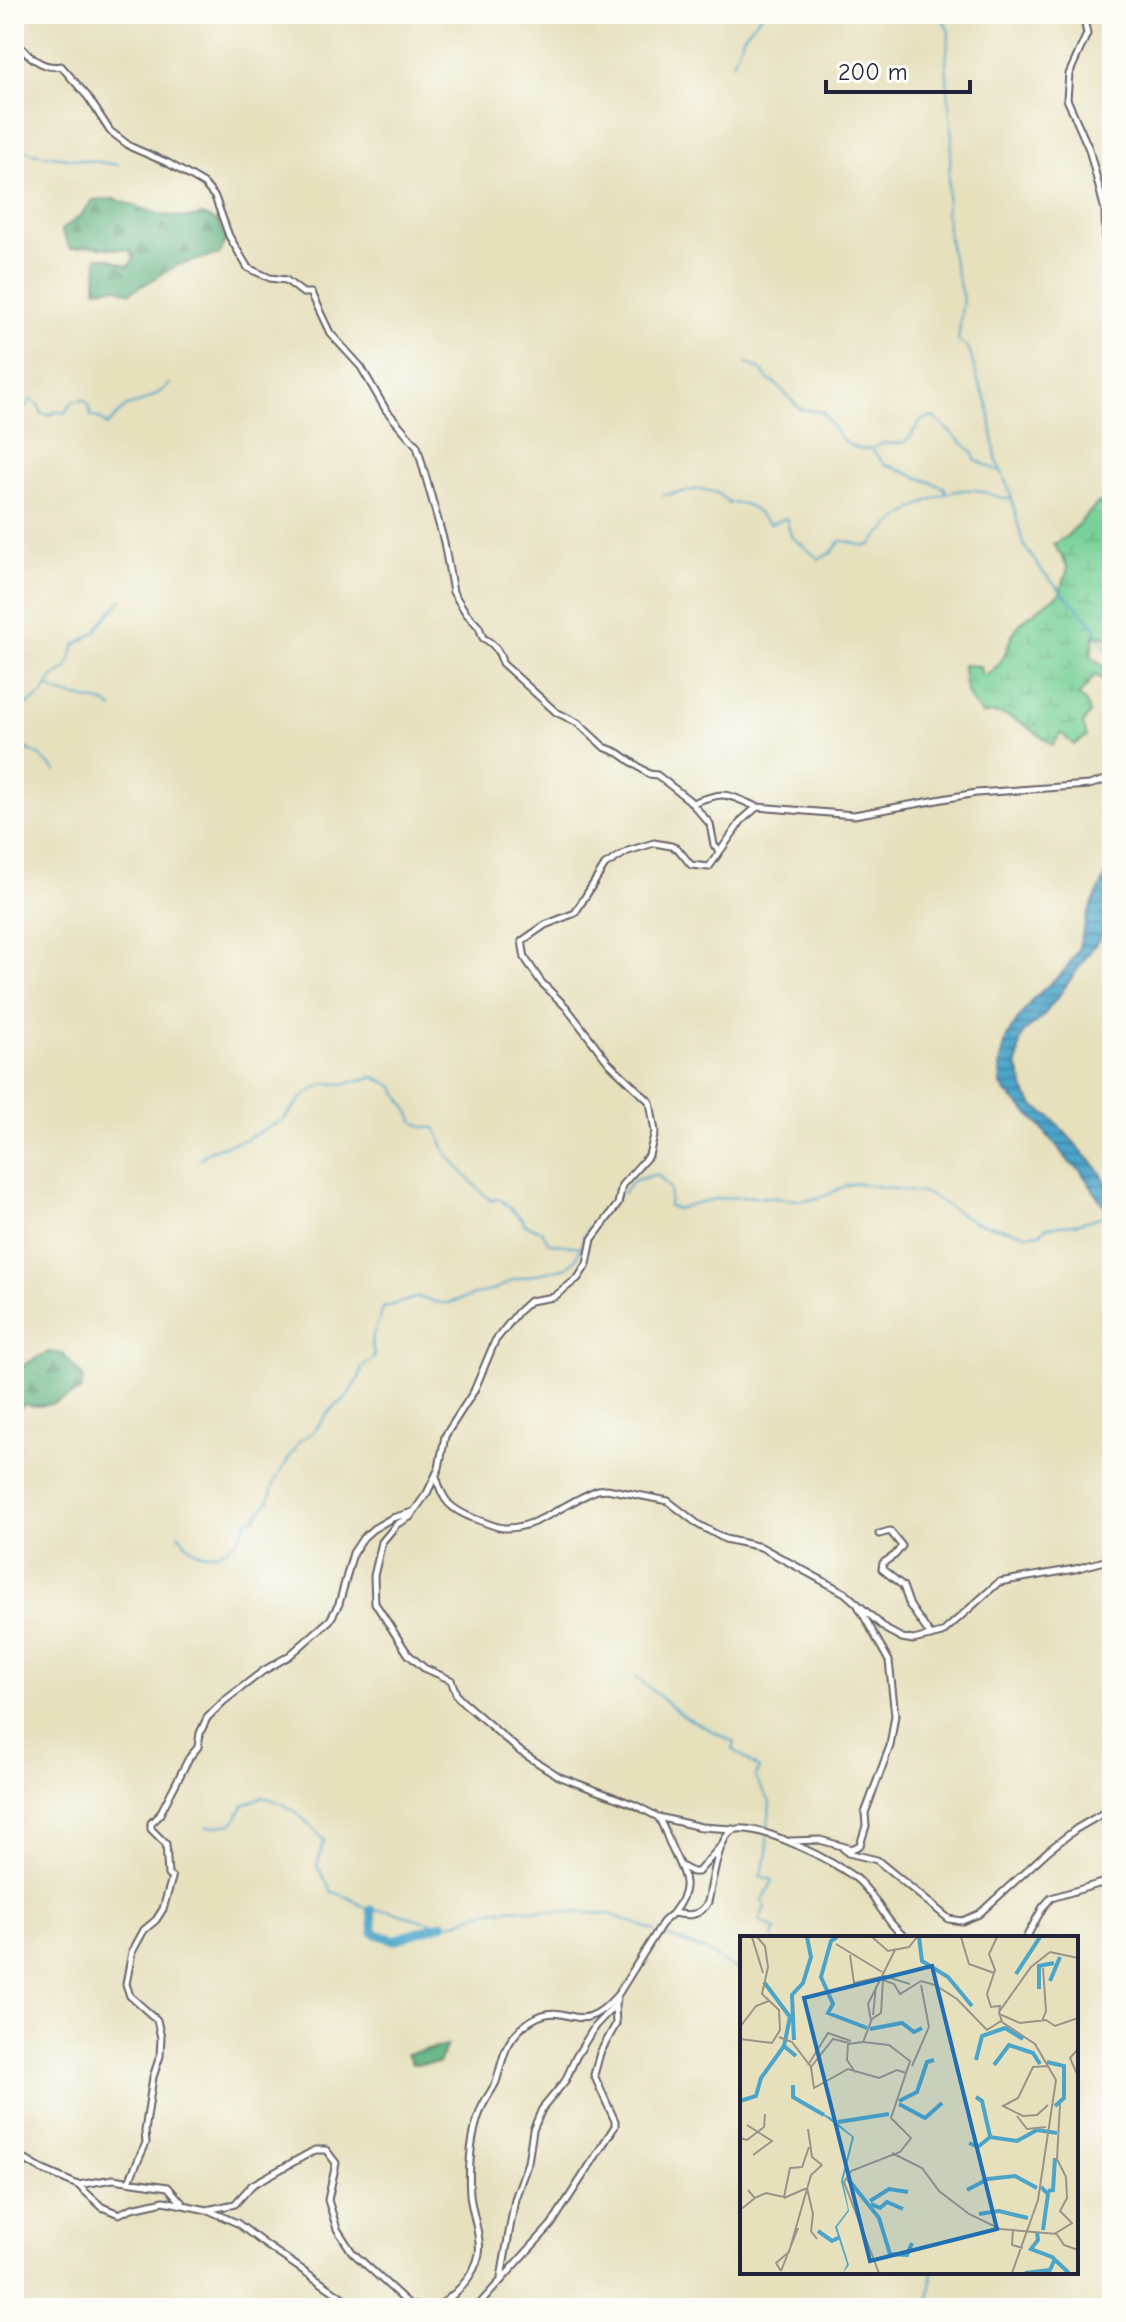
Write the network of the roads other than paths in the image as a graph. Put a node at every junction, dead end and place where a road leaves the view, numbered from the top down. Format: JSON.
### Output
{"nodes":[{"id":1,"x":1083,"y":14,"type":"edge"},
{"id":2,"x":14,"y":40,"type":"edge"},
{"id":3,"x":1112,"y":334,"type":"edge"},
{"id":4,"x":1112,"y":354,"type":"edge"},
{"id":5,"x":1112,"y":372,"type":"edge"},
{"id":6,"x":1112,"y":778,"type":"edge"},
{"id":7,"x":692,"y":803,"type":"junction"},
{"id":8,"x":757,"y":807,"type":"junction"},
{"id":9,"x":719,"y":851,"type":"junction"},
{"id":10,"x":436,"y":1475,"type":"junction"},
{"id":11,"x":413,"y":1512,"type":"junction"},
{"id":12,"x":879,"y":1534,"type":"dead end"},
{"id":13,"x":1112,"y":1559,"type":"edge"},
{"id":14,"x":855,"y":1601,"type":"junction"},
{"id":15,"x":931,"y":1636,"type":"junction"},
{"id":16,"x":1112,"y":1808,"type":"edge"},
{"id":17,"x":658,"y":1817,"type":"junction"},
{"id":18,"x":733,"y":1829,"type":"junction"},
{"id":19,"x":789,"y":1841,"type":"junction"},
{"id":20,"x":723,"y":1843,"type":"junction"},
{"id":21,"x":842,"y":1847,"type":"junction"},
{"id":22,"x":681,"y":1865,"type":"junction"},
{"id":23,"x":1112,"y":1880,"type":"edge"},
{"id":24,"x":673,"y":1913,"type":"junction"},
{"id":25,"x":904,"y":1936,"type":"edge"},
{"id":26,"x":1027,"y":1936,"type":"edge"},
{"id":27,"x":619,"y":1993,"type":"junction"},
{"id":28,"x":615,"y":2005,"type":"junction"},
{"id":29,"x":14,"y":2150,"type":"edge"},
{"id":30,"x":129,"y":2181,"type":"junction"},
{"id":31,"x":78,"y":2185,"type":"junction"},
{"id":32,"x":182,"y":2203,"type":"junction"},
{"id":33,"x":207,"y":2210,"type":"junction"},
{"id":34,"x":501,"y":2279,"type":"junction"},
{"id":35,"x":358,"y":2308,"type":"edge"},
{"id":36,"x":431,"y":2308,"type":"edge"},
{"id":37,"x":476,"y":2308,"type":"edge"}],
"edges":[{"from":1,"to":3,"type":"street"},
{"from":2,"to":7,"type":"street"},
{"from":4,"to":5,"type":"street"},
{"from":6,"to":8,"type":"street"},
{"from":7,"to":8,"type":"street"},
{"from":7,"to":9,"type":"street"},
{"from":8,"to":9,"type":"street"},
{"from":9,"to":10,"type":"street"},
{"from":10,"to":11,"type":"street"},
{"from":10,"to":14,"type":"street"},
{"from":11,"to":17,"type":"street"},
{"from":11,"to":30,"type":"street"},
{"from":12,"to":15,"type":"street"},
{"from":13,"to":15,"type":"street"},
{"from":14,"to":15,"type":"street"},
{"from":14,"to":21,"type":"street"},
{"from":16,"to":21,"type":"street"},
{"from":17,"to":18,"type":"street"},
{"from":17,"to":22,"type":"street"},
{"from":18,"to":19,"type":"street"},
{"from":18,"to":20,"type":"street"},
{"from":19,"to":21,"type":"street"},
{"from":19,"to":25,"type":"street"},
{"from":20,"to":22,"type":"street"},
{"from":20,"to":24,"type":"street"},
{"from":22,"to":24,"type":"street"},
{"from":23,"to":26,"type":"street"},
{"from":24,"to":27,"type":"street"},
{"from":27,"to":28,"type":"street"},
{"from":27,"to":36,"type":"street"},
{"from":28,"to":34,"type":"street"},
{"from":28,"to":34,"type":"street"},
{"from":29,"to":31,"type":"street"},
{"from":30,"to":31,"type":"street"},
{"from":30,"to":32,"type":"street"},
{"from":31,"to":32,"type":"street"},
{"from":32,"to":33,"type":"street"},
{"from":33,"to":35,"type":"street"},
{"from":33,"to":36,"type":"street"},
{"from":34,"to":37,"type":"street"}]}
